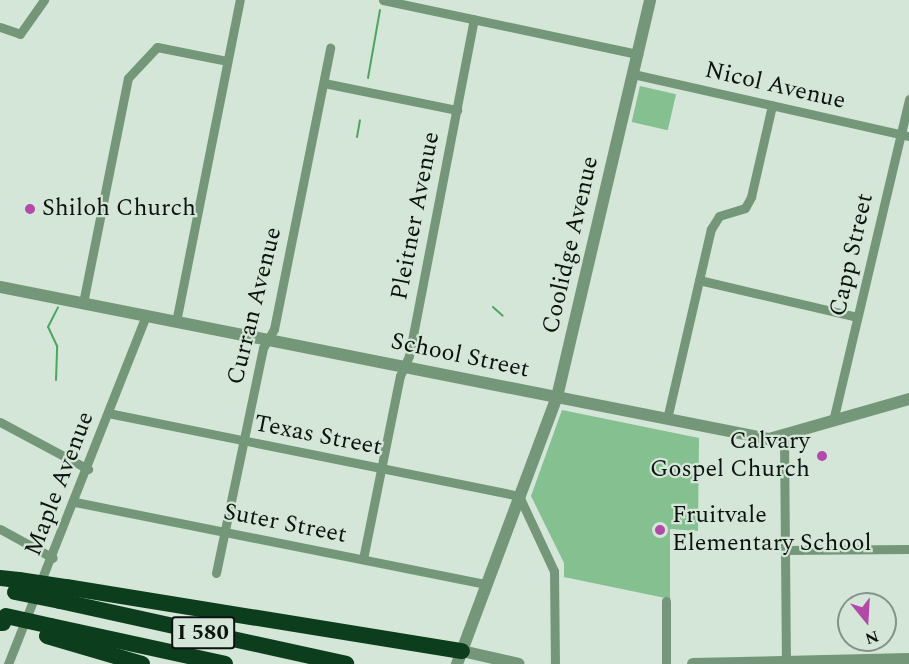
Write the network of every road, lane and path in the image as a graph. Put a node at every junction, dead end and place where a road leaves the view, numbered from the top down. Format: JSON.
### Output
{"nodes":[{"id":1,"x":44,"y":0,"type":"edge"},
{"id":2,"x":240,"y":0,"type":"edge"},
{"id":3,"x":383,"y":0,"type":"edge"},
{"id":4,"x":650,"y":0,"type":"edge"},
{"id":5,"x":474,"y":19,"type":"junction"},
{"id":6,"x":0,"y":26,"type":"edge"},
{"id":7,"x":330,"y":48,"type":"dead end"},
{"id":8,"x":638,"y":54,"type":"junction"},
{"id":9,"x":227,"y":62,"type":"junction"},
{"id":10,"x":633,"y":74,"type":"junction"},
{"id":11,"x":324,"y":83,"type":"junction"},
{"id":12,"x":909,"y":99,"type":"edge"},
{"id":13,"x":772,"y":105,"type":"junction"},
{"id":14,"x":457,"y":110,"type":"junction"},
{"id":15,"x":905,"y":135,"type":"edge"},
{"id":16,"x":699,"y":280,"type":"junction"},
{"id":17,"x":0,"y":287,"type":"edge"},
{"id":18,"x":83,"y":303,"type":"junction"},
{"id":19,"x":146,"y":316,"type":"junction"},
{"id":20,"x":857,"y":317,"type":"junction"},
{"id":21,"x":176,"y":321,"type":"junction"},
{"id":22,"x":269,"y":339,"type":"junction"},
{"id":23,"x":405,"y":366,"type":"junction"},
{"id":24,"x":557,"y":397,"type":"junction"},
{"id":25,"x":909,"y":399,"type":"edge"},
{"id":26,"x":108,"y":413,"type":"junction"},
{"id":27,"x":667,"y":419,"type":"junction"},
{"id":28,"x":833,"y":421,"type":"junction"},
{"id":29,"x":0,"y":422,"type":"edge"},
{"id":30,"x":784,"y":437,"type":"junction"},
{"id":31,"x":244,"y":441,"type":"junction"},
{"id":32,"x":88,"y":469,"type":"junction"},
{"id":33,"x":381,"y":469,"type":"junction"},
{"id":34,"x":519,"y":496,"type":"junction"},
{"id":35,"x":75,"y":502,"type":"junction"},
{"id":36,"x":0,"y":529,"type":"edge"},
{"id":37,"x":226,"y":532,"type":"junction"},
{"id":38,"x":909,"y":549,"type":"edge"},
{"id":39,"x":785,"y":550,"type":"junction"},
{"id":40,"x":53,"y":558,"type":"junction"},
{"id":41,"x":363,"y":559,"type":"junction"},
{"id":42,"x":216,"y":573,"type":"dead end"},
{"id":43,"x":0,"y":578,"type":"edge"},
{"id":44,"x":486,"y":584,"type":"junction"},
{"id":45,"x":11,"y":587,"type":"edge"},
{"id":46,"x":63,"y":594,"type":"junction"},
{"id":47,"x":666,"y":602,"type":"dead end"},
{"id":48,"x":2,"y":619,"type":"edge"},
{"id":49,"x":49,"y":631,"type":"junction"},
{"id":50,"x":460,"y":657,"type":"edge"},
{"id":51,"x":909,"y":658,"type":"edge"},
{"id":52,"x":786,"y":662,"type":"edge"},
{"id":53,"x":8,"y":664,"type":"edge"},
{"id":54,"x":142,"y":664,"type":"edge"},
{"id":55,"x":225,"y":664,"type":"edge"},
{"id":56,"x":346,"y":664,"type":"edge"},
{"id":57,"x":519,"y":664,"type":"edge"},
{"id":58,"x":555,"y":664,"type":"edge"},
{"id":59,"x":666,"y":664,"type":"edge"},
{"id":60,"x":693,"y":664,"type":"edge"}],
"edges":[{"from":1,"to":6,"type":"street"},
{"from":2,"to":9,"type":"street"},
{"from":3,"to":5,"type":"street"},
{"from":4,"to":8,"type":"street","name":"Coolidge Avenue"},
{"from":5,"to":8,"type":"street"},
{"from":5,"to":14,"type":"street","name":"Pleitner Avenue"},
{"from":7,"to":11,"type":"street","name":"Curran Avenue"},
{"from":8,"to":10,"type":"street","name":"Coolidge Avenue"},
{"from":9,"to":18,"type":"street"},
{"from":9,"to":21,"type":"street"},
{"from":10,"to":13,"type":"street","name":"Nicol Avenue"},
{"from":10,"to":24,"type":"street","name":"Coolidge Avenue"},
{"from":11,"to":14,"type":"street"},
{"from":11,"to":22,"type":"street","name":"Curran Avenue"},
{"from":12,"to":15,"type":"street","name":"Capp Street"},
{"from":13,"to":15,"type":"street","name":"Nicol Avenue"},
{"from":13,"to":16,"type":"street"},
{"from":14,"to":23,"type":"street","name":"Pleitner Avenue"},
{"from":15,"to":20,"type":"street","name":"Capp Street"},
{"from":16,"to":20,"type":"street"},
{"from":16,"to":27,"type":"street"},
{"from":17,"to":18,"type":"street","name":"School Street"},
{"from":18,"to":19,"type":"street","name":"School Street"},
{"from":19,"to":21,"type":"street","name":"School Street"},
{"from":19,"to":26,"type":"street","name":"Maple Avenue"},
{"from":20,"to":28,"type":"street","name":"Capp Street"},
{"from":21,"to":22,"type":"street","name":"School Street"},
{"from":22,"to":23,"type":"street","name":"School Street"},
{"from":22,"to":31,"type":"street","name":"Curran Avenue"},
{"from":23,"to":24,"type":"street","name":"School Street"},
{"from":23,"to":33,"type":"street","name":"Pleitner Avenue"},
{"from":24,"to":27,"type":"street","name":"School Street"},
{"from":24,"to":34,"type":"street","name":"Coolidge Avenue"},
{"from":25,"to":28,"type":"street","name":"School Street"},
{"from":26,"to":31,"type":"street","name":"Texas Street"},
{"from":26,"to":32,"type":"street","name":"Maple Avenue"},
{"from":27,"to":30,"type":"street","name":"School Street"},
{"from":28,"to":30,"type":"street","name":"School Street"},
{"from":29,"to":32,"type":"street"},
{"from":30,"to":39,"type":"street"},
{"from":31,"to":33,"type":"street","name":"Texas Street"},
{"from":31,"to":37,"type":"street","name":"Curran Avenue"},
{"from":32,"to":35,"type":"street","name":"Maple Avenue"},
{"from":33,"to":34,"type":"street","name":"Texas Street"},
{"from":33,"to":41,"type":"street","name":"Pleitner Avenue"},
{"from":34,"to":44,"type":"street","name":"Coolidge Avenue"},
{"from":34,"to":58,"type":"street"},
{"from":35,"to":37,"type":"street","name":"Suter Street"},
{"from":35,"to":40,"type":"street","name":"Maple Avenue"},
{"from":36,"to":40,"type":"street"},
{"from":37,"to":41,"type":"street","name":"Suter Street"},
{"from":37,"to":42,"type":"street","name":"Curran Avenue"},
{"from":38,"to":39,"type":"street"},
{"from":39,"to":52,"type":"street"},
{"from":40,"to":53,"type":"street","name":"Maple Avenue"},
{"from":41,"to":44,"type":"street","name":"Suter Street"},
{"from":43,"to":45,"type":"highway"},
{"from":44,"to":50,"type":"street","name":"Coolidge Avenue"},
{"from":45,"to":46,"type":"highway","bridge":true},
{"from":46,"to":50,"type":"highway"},
{"from":46,"to":56,"type":"highway","number":"I 580"},
{"from":47,"to":59,"type":"street"},
{"from":48,"to":49,"type":"highway"},
{"from":49,"to":54,"type":"highway"},
{"from":49,"to":55,"type":"highway","number":"I 580"},
{"from":50,"to":57,"type":"street"},
{"from":51,"to":52,"type":"street"},
{"from":52,"to":60,"type":"street"}]}
